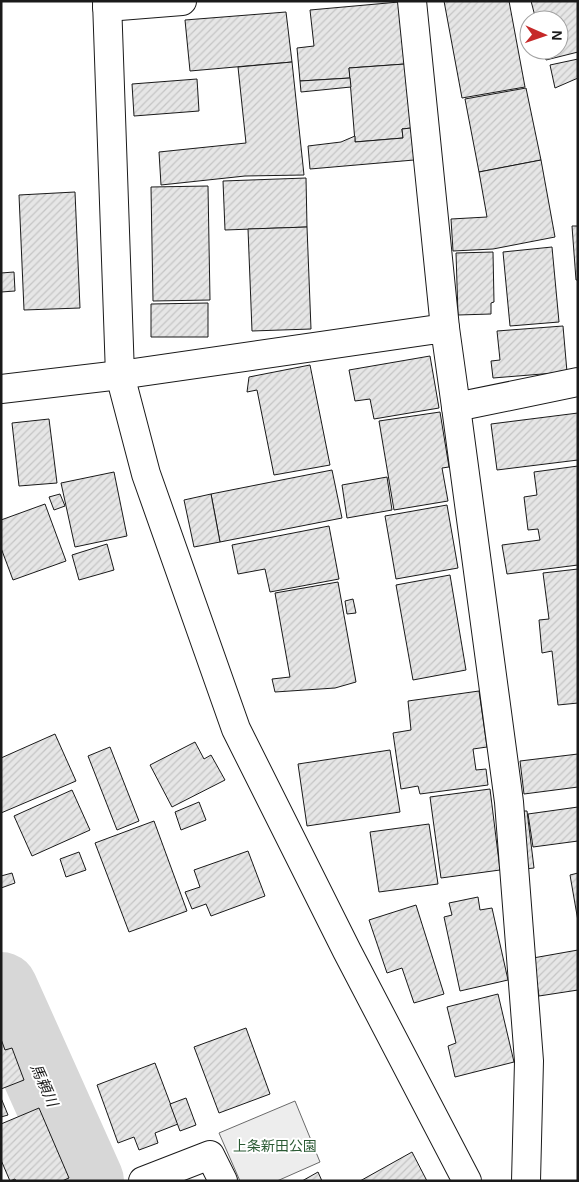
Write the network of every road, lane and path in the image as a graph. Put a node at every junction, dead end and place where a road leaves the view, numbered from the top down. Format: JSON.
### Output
{"nodes":[{"id":1,"x":182,"y":1,"type":"edge"},
{"id":2,"x":412,"y":1,"type":"edge"},
{"id":3,"x":107,"y":4,"type":"edge"},
{"id":4,"x":445,"y":328,"type":"junction"},
{"id":5,"x":120,"y":376,"type":"junction"},
{"id":6,"x":578,"y":382,"type":"edge"},
{"id":7,"x":1,"y":388,"type":"edge"},
{"id":8,"x":456,"y":407,"type":"junction"},
{"id":9,"x":143,"y":1181,"type":"edge"},
{"id":10,"x":222,"y":1181,"type":"edge"},
{"id":11,"x":467,"y":1181,"type":"edge"},
{"id":12,"x":526,"y":1181,"type":"edge"}],
"edges":[{"from":1,"to":3,"type":"street"},
{"from":2,"to":4,"type":"street"},
{"from":3,"to":5,"type":"street"},
{"from":4,"to":5,"type":"street"},
{"from":4,"to":8,"type":"street"},
{"from":5,"to":7,"type":"street"},
{"from":5,"to":11,"type":"street"},
{"from":6,"to":8,"type":"street"},
{"from":8,"to":12,"type":"street"},
{"from":9,"to":10,"type":"street"}]}
